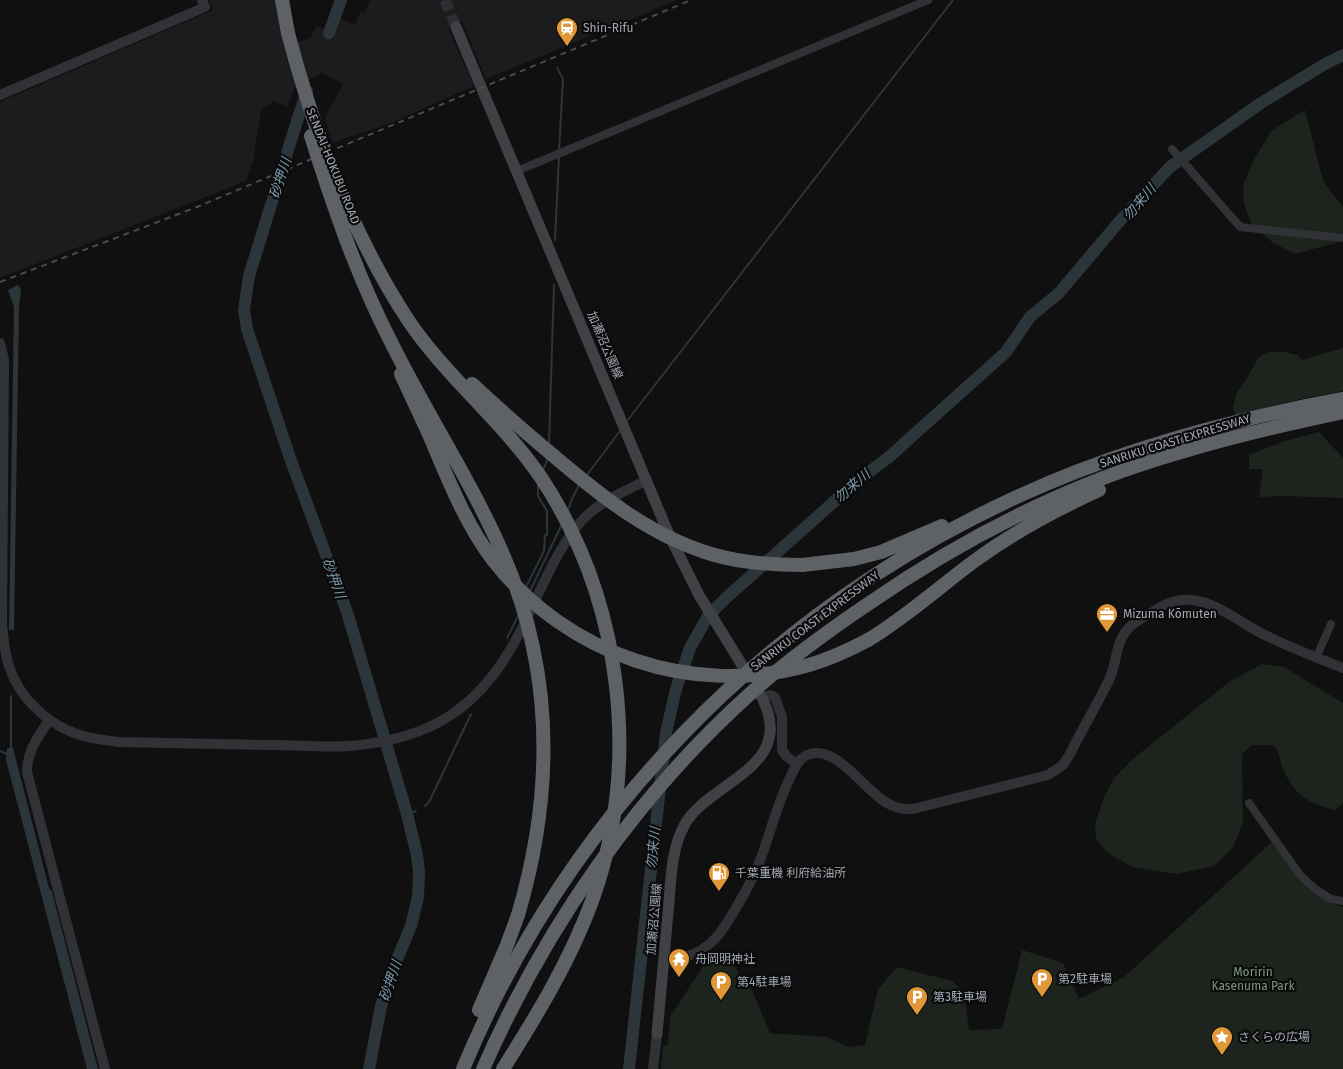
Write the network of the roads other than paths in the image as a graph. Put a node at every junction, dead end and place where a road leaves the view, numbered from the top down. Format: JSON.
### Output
{"nodes":[{"id":1,"x":202,"y":0,"type":"edge"},
{"id":2,"x":282,"y":0,"type":"edge"},
{"id":3,"x":928,"y":0,"type":"edge"},
{"id":4,"x":456,"y":27,"type":"tunnel mouth"},
{"id":5,"x":288,"y":33,"type":"junction"},
{"id":6,"x":0,"y":96,"type":"edge"},
{"id":7,"x":1172,"y":149,"type":"dead end"},
{"id":8,"x":517,"y":171,"type":"junction"},
{"id":9,"x":1343,"y":238,"type":"edge"},
{"id":10,"x":349,"y":249,"type":"junction"},
{"id":11,"x":392,"y":294,"type":"junction"},
{"id":12,"x":0,"y":343,"type":"edge"},
{"id":13,"x":1343,"y":399,"type":"edge"},
{"id":14,"x":1343,"y":412,"type":"edge"},
{"id":15,"x":1189,"y":450,"type":"junction"},
{"id":16,"x":647,"y":480,"type":"junction"},
{"id":17,"x":1020,"y":495,"type":"junction"},
{"id":18,"x":1331,"y":624,"type":"dead end"},
{"id":19,"x":1316,"y":658,"type":"junction"},
{"id":20,"x":742,"y":665,"type":"dead end"},
{"id":21,"x":1343,"y":668,"type":"edge"},
{"id":22,"x":758,"y":696,"type":"junction"},
{"id":23,"x":49,"y":720,"type":"junction"},
{"id":24,"x":797,"y":764,"type":"junction"},
{"id":25,"x":1249,"y":803,"type":"dead end"},
{"id":26,"x":1343,"y":901,"type":"edge"},
{"id":27,"x":664,"y":958,"type":"junction"},
{"id":28,"x":657,"y":1034,"type":"joint"},
{"id":29,"x":105,"y":1069,"type":"edge"},
{"id":30,"x":455,"y":1069,"type":"edge"},
{"id":31,"x":463,"y":1069,"type":"edge"},
{"id":32,"x":483,"y":1069,"type":"edge"},
{"id":33,"x":503,"y":1069,"type":"edge"},
{"id":34,"x":653,"y":1069,"type":"edge"}],
"edges":[{"from":1,"to":6,"type":"street"},
{"from":2,"to":5,"type":"highway","name":"SENDAI-HOKUBU ROAD"},
{"from":3,"to":8,"type":"street"},
{"from":4,"to":8,"type":"main road","name":"加瀬沼公園線"},
{"from":5,"to":10,"type":"highway","name":"SENDAI-HOKUBU ROAD","bridge":true},
{"from":5,"to":11,"type":"highway","name":"SENDAI-HOKUBU ROAD","bridge":true},
{"from":7,"to":9,"type":"street"},
{"from":8,"to":16,"type":"main road","name":"加瀬沼公園線"},
{"from":10,"to":15,"type":"highway","bridge":true},
{"from":10,"to":30,"type":"highway","bridge":true},
{"from":11,"to":17,"type":"highway","bridge":true},
{"from":11,"to":33,"type":"highway","bridge":true},
{"from":12,"to":23,"type":"street"},
{"from":13,"to":17,"type":"highway","name":"SANRIKU COAST EXPRESSWAY"},
{"from":14,"to":15,"type":"highway","name":"SANRIKU COAST EXPRESSWAY"},
{"from":15,"to":22,"type":"highway","name":"SANRIKU COAST EXPRESSWAY"},
{"from":16,"to":20,"type":"main road","name":"加瀬沼公園線"},
{"from":16,"to":23,"type":"street"},
{"from":17,"to":31,"type":"highway","name":"SANRIKU COAST EXPRESSWAY","bridge":true},
{"from":18,"to":19,"type":"street"},
{"from":19,"to":21,"type":"street"},
{"from":19,"to":24,"type":"street"},
{"from":22,"to":24,"type":"street"},
{"from":22,"to":27,"type":"main road","name":"加瀬沼公園線"},
{"from":22,"to":32,"type":"highway","name":"SANRIKU COAST EXPRESSWAY","bridge":true},
{"from":23,"to":29,"type":"street"},
{"from":24,"to":27,"type":"street"},
{"from":25,"to":26,"type":"street"},
{"from":27,"to":28,"type":"main road","name":"加瀬沼公園線"},
{"from":28,"to":34,"type":"street"}]}
